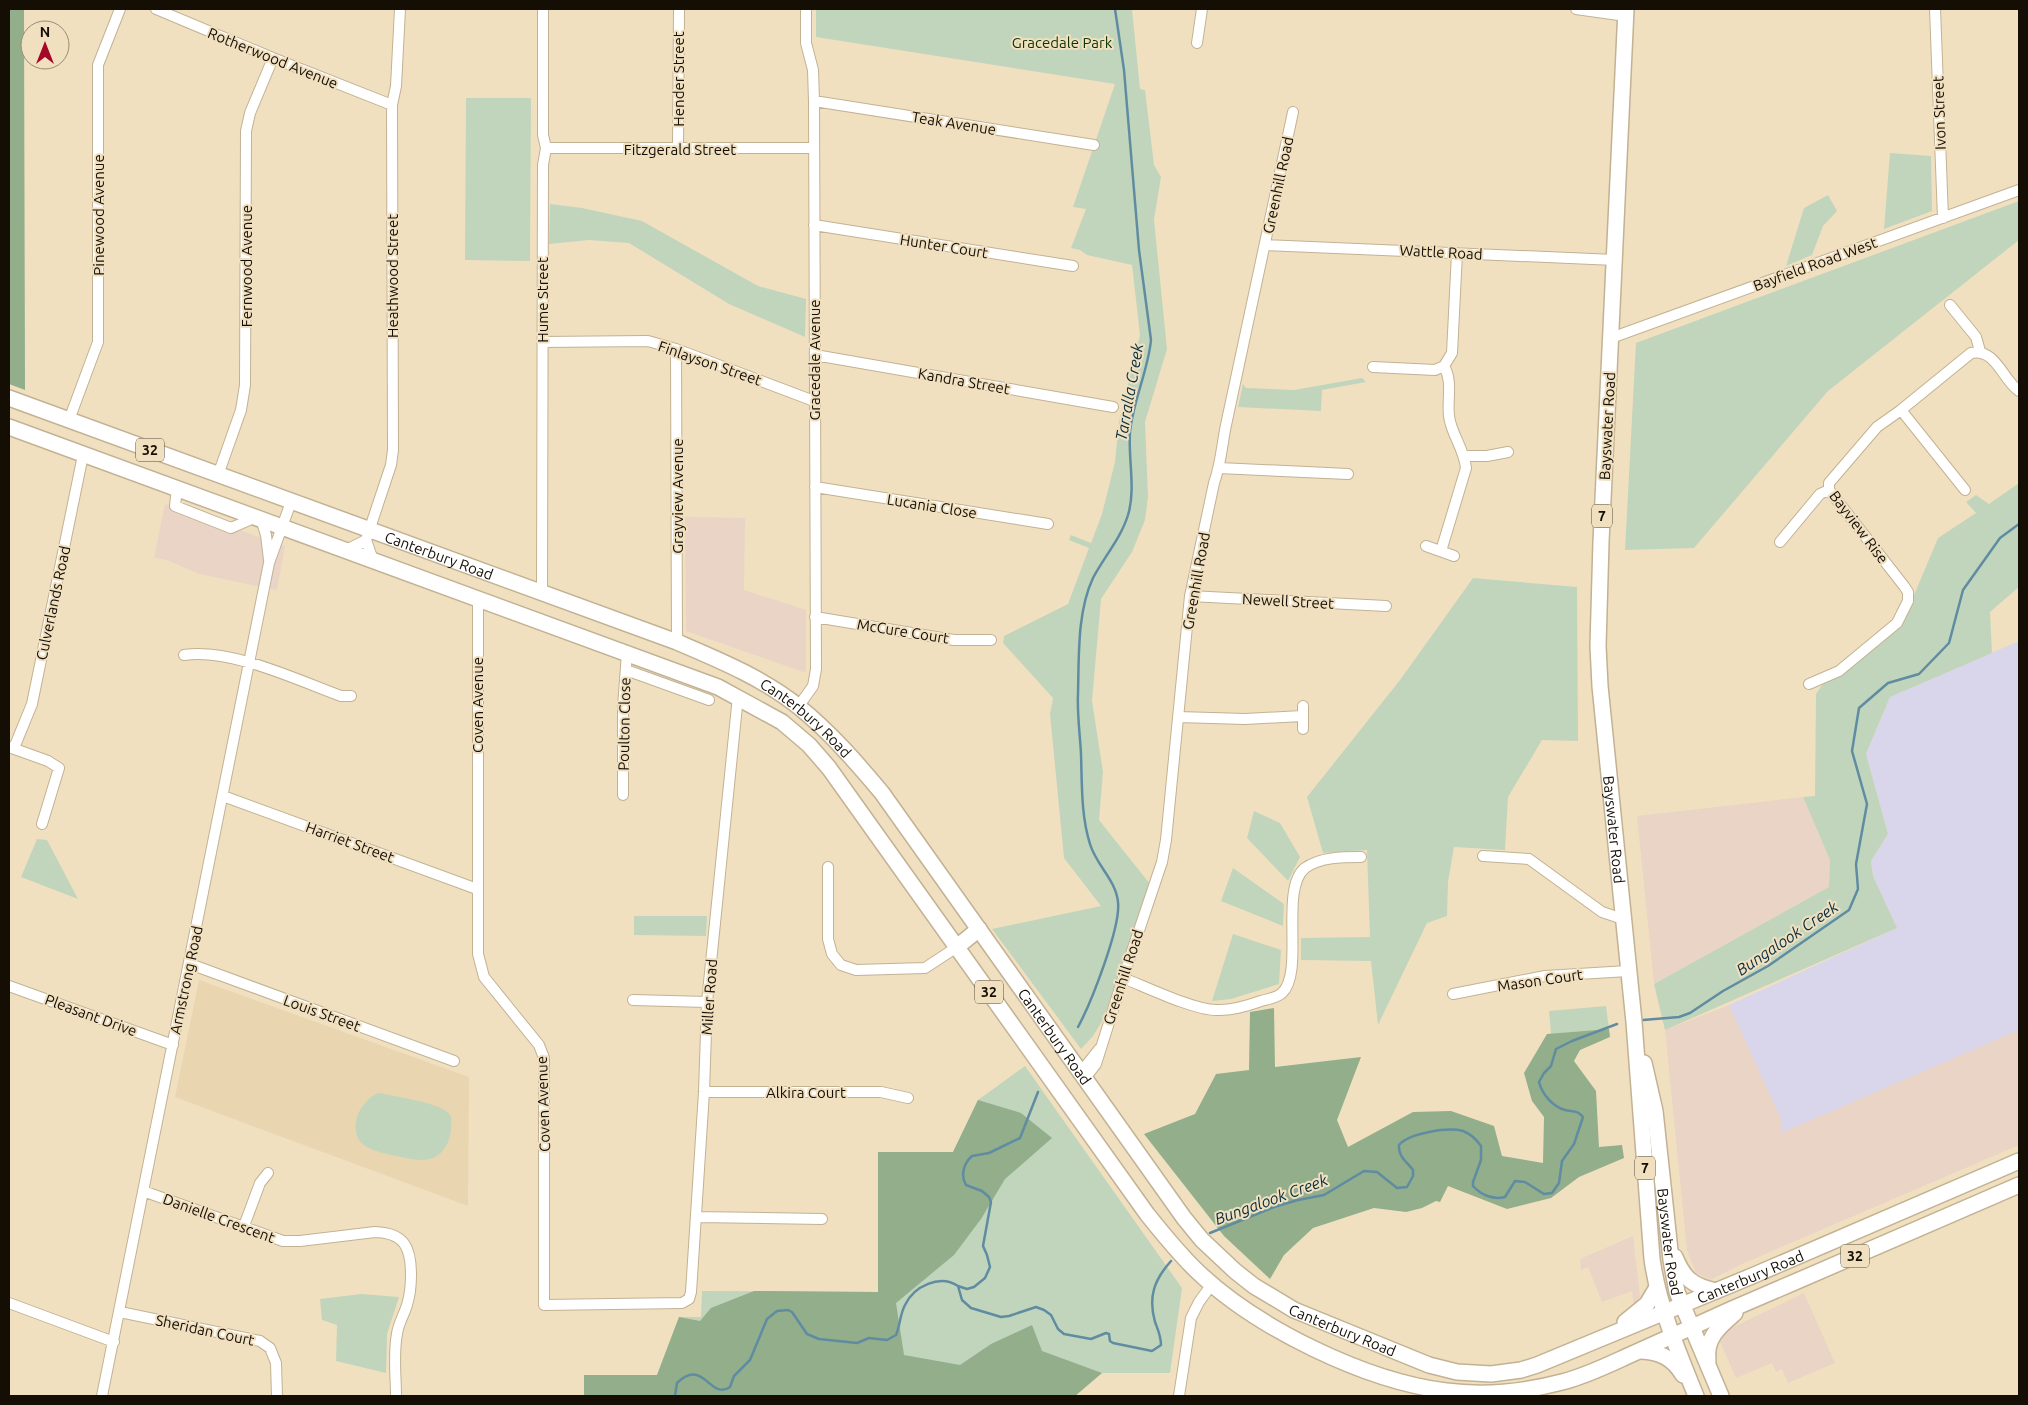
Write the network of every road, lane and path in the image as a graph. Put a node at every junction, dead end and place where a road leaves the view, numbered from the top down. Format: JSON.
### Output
{"nodes":[{"id":1,"x":120,"y":9,"type":"edge"},
{"id":2,"x":156,"y":9,"type":"edge"},
{"id":3,"x":400,"y":9,"type":"edge"},
{"id":4,"x":543,"y":9,"type":"edge"},
{"id":5,"x":679,"y":9,"type":"edge"},
{"id":6,"x":806,"y":9,"type":"edge"},
{"id":7,"x":1202,"y":9,"type":"edge"},
{"id":8,"x":1576,"y":9,"type":"edge"},
{"id":9,"x":1935,"y":9,"type":"edge"},
{"id":10,"x":1626,"y":13,"type":"edge"},
{"id":11,"x":1197,"y":43,"type":"dead end"},
{"id":12,"x":273,"y":58,"type":"junction"},
{"id":13,"x":814,"y":101,"type":"junction"},
{"id":14,"x":392,"y":105,"type":"junction"},
{"id":15,"x":1293,"y":112,"type":"dead end"},
{"id":16,"x":1094,"y":145,"type":"dead end"},
{"id":17,"x":546,"y":148,"type":"junction"},
{"id":18,"x":814,"y":148,"type":"junction"},
{"id":19,"x":678,"y":149,"type":"junction"},
{"id":20,"x":2019,"y":190,"type":"edge"},
{"id":21,"x":1943,"y":218,"type":"junction"},
{"id":22,"x":814,"y":225,"type":"junction"},
{"id":23,"x":1266,"y":245,"type":"junction"},
{"id":24,"x":1457,"y":254,"type":"junction"},
{"id":25,"x":1615,"y":260,"type":"junction"},
{"id":26,"x":1073,"y":266,"type":"dead end"},
{"id":27,"x":1950,"y":305,"type":"dead end"},
{"id":28,"x":1611,"y":338,"type":"junction"},
{"id":29,"x":542,"y":342,"type":"junction"},
{"id":30,"x":676,"y":349,"type":"junction"},
{"id":31,"x":1980,"y":351,"type":"junction"},
{"id":32,"x":815,"y":355,"type":"junction"},
{"id":33,"x":1373,"y":366,"type":"dead end"},
{"id":34,"x":1444,"y":366,"type":"junction"},
{"id":35,"x":2019,"y":392,"type":"edge"},
{"id":36,"x":9,"y":398,"type":"edge"},
{"id":37,"x":814,"y":400,"type":"junction"},
{"id":38,"x":1113,"y":407,"type":"dead end"},
{"id":39,"x":1901,"y":410,"type":"junction"},
{"id":40,"x":69,"y":420,"type":"junction"},
{"id":41,"x":9,"y":427,"type":"edge"},
{"id":42,"x":118,"y":438,"type":"junction"},
{"id":43,"x":1508,"y":452,"type":"dead end"},
{"id":44,"x":83,"y":455,"type":"junction"},
{"id":45,"x":1465,"y":456,"type":"junction"},
{"id":46,"x":111,"y":465,"type":"junction"},
{"id":47,"x":1219,"y":468,"type":"junction"},
{"id":48,"x":1348,"y":474,"type":"dead end"},
{"id":49,"x":218,"y":475,"type":"junction"},
{"id":50,"x":815,"y":487,"type":"junction"},
{"id":51,"x":1829,"y":490,"type":"junction"},
{"id":52,"x":1965,"y":490,"type":"dead end"},
{"id":53,"x":291,"y":502,"type":"junction"},
{"id":54,"x":259,"y":518,"type":"junction"},
{"id":55,"x":1048,"y":524,"type":"dead end"},
{"id":56,"x":282,"y":527,"type":"junction"},
{"id":57,"x":367,"y":535,"type":"junction"},
{"id":58,"x":1780,"y":542,"type":"dead end"},
{"id":59,"x":1426,"y":546,"type":"dead end"},
{"id":60,"x":346,"y":550,"type":"junction"},
{"id":61,"x":1441,"y":551,"type":"junction"},
{"id":62,"x":1454,"y":556,"type":"dead end"},
{"id":63,"x":373,"y":560,"type":"junction"},
{"id":64,"x":269,"y":563,"type":"junction"},
{"id":65,"x":542,"y":592,"type":"junction"},
{"id":66,"x":1190,"y":596,"type":"junction"},
{"id":67,"x":478,"y":598,"type":"junction"},
{"id":68,"x":1386,"y":606,"type":"dead end"},
{"id":69,"x":530,"y":617,"type":"junction"},
{"id":70,"x":816,"y":617,"type":"junction"},
{"id":71,"x":990,"y":640,"type":"dead end"},
{"id":72,"x":677,"y":642,"type":"junction"},
{"id":73,"x":627,"y":653,"type":"junction"},
{"id":74,"x":184,"y":655,"type":"dead end"},
{"id":75,"x":248,"y":662,"type":"junction"},
{"id":76,"x":626,"y":670,"type":"junction"},
{"id":77,"x":674,"y":670,"type":"junction"},
{"id":78,"x":1809,"y":684,"type":"dead end"},
{"id":79,"x":351,"y":696,"type":"dead end"},
{"id":80,"x":738,"y":696,"type":"junction"},
{"id":81,"x":709,"y":700,"type":"dead end"},
{"id":82,"x":798,"y":707,"type":"junction"},
{"id":83,"x":1178,"y":716,"type":"junction"},
{"id":84,"x":1303,"y":729,"type":"dead end"},
{"id":85,"x":11,"y":747,"type":"edge"},
{"id":86,"x":623,"y":795,"type":"dead end"},
{"id":87,"x":223,"y":796,"type":"junction"},
{"id":88,"x":42,"y":824,"type":"dead end"},
{"id":89,"x":1483,"y":856,"type":"dead end"},
{"id":90,"x":1361,"y":857,"type":"dead end"},
{"id":91,"x":828,"y":867,"type":"dead end"},
{"id":92,"x":477,"y":889,"type":"junction"},
{"id":93,"x":1623,"y":919,"type":"junction"},
{"id":94,"x":979,"y":929,"type":"junction"},
{"id":95,"x":957,"y":947,"type":"junction"},
{"id":96,"x":190,"y":964,"type":"junction"},
{"id":97,"x":1628,"y":971,"type":"junction"},
{"id":98,"x":1123,"y":978,"type":"junction"},
{"id":99,"x":9,"y":986,"type":"edge"},
{"id":100,"x":1453,"y":994,"type":"dead end"},
{"id":101,"x":634,"y":1000,"type":"dead end"},
{"id":102,"x":707,"y":1002,"type":"junction"},
{"id":103,"x":173,"y":1044,"type":"junction"},
{"id":104,"x":454,"y":1061,"type":"dead end"},
{"id":105,"x":1082,"y":1075,"type":"junction"},
{"id":106,"x":704,"y":1092,"type":"junction"},
{"id":107,"x":1060,"y":1092,"type":"junction"},
{"id":108,"x":908,"y":1098,"type":"dead end"},
{"id":109,"x":1649,"y":1105,"type":"junction"},
{"id":110,"x":2019,"y":1161,"type":"edge"},
{"id":111,"x":268,"y":1173,"type":"dead end"},
{"id":112,"x":2019,"y":1185,"type":"edge"},
{"id":113,"x":143,"y":1191,"type":"junction"},
{"id":114,"x":697,"y":1217,"type":"junction"},
{"id":115,"x":822,"y":1219,"type":"dead end"},
{"id":116,"x":1874,"y":1224,"type":"junction"},
{"id":117,"x":244,"y":1226,"type":"junction"},
{"id":118,"x":1669,"y":1241,"type":"junction"},
{"id":119,"x":1887,"y":1242,"type":"junction"},
{"id":120,"x":1212,"y":1284,"type":"junction"},
{"id":121,"x":1656,"y":1289,"type":"junction"},
{"id":122,"x":1716,"y":1291,"type":"junction"},
{"id":123,"x":689,"y":1299,"type":"joint"},
{"id":124,"x":9,"y":1303,"type":"edge"},
{"id":125,"x":1746,"y":1303,"type":"junction"},
{"id":126,"x":1682,"y":1305,"type":"junction"},
{"id":127,"x":120,"y":1312,"type":"junction"},
{"id":128,"x":1664,"y":1313,"type":"junction"},
{"id":129,"x":1691,"y":1327,"type":"junction"},
{"id":130,"x":1672,"y":1336,"type":"junction"},
{"id":131,"x":114,"y":1342,"type":"junction"},
{"id":132,"x":1592,"y":1343,"type":"junction"},
{"id":133,"x":1640,"y":1351,"type":"junction"},
{"id":134,"x":1440,"y":1368,"type":"junction"},
{"id":135,"x":1710,"y":1369,"type":"junction"},
{"id":136,"x":1430,"y":1392,"type":"edge"},
{"id":137,"x":102,"y":1396,"type":"edge"},
{"id":138,"x":277,"y":1396,"type":"edge"},
{"id":139,"x":396,"y":1396,"type":"edge"},
{"id":140,"x":1179,"y":1396,"type":"edge"},
{"id":141,"x":1696,"y":1396,"type":"edge"},
{"id":142,"x":1721,"y":1396,"type":"edge"}],
"edges":[{"from":1,"to":40,"type":"street","name":"Pinewood Avenue"},
{"from":2,"to":12,"type":"street","name":"Rotherwood Avenue"},
{"from":3,"to":14,"type":"street","name":"Heathwood Street"},
{"from":4,"to":17,"type":"street","name":"Hume Street"},
{"from":5,"to":19,"type":"street","name":"Hender Street"},
{"from":6,"to":13,"type":"street","name":"Gracedale Avenue"},
{"from":7,"to":11,"type":"street"},
{"from":8,"to":10,"type":"street"},
{"from":9,"to":21,"type":"street","name":"Ivon Street"},
{"from":10,"to":25,"type":"main road","name":"Bayswater Road","number":"7"},
{"from":12,"to":14,"type":"street","name":"Rotherwood Avenue"},
{"from":12,"to":49,"type":"street","name":"Fernwood Avenue"},
{"from":13,"to":16,"type":"street","name":"Teak Avenue"},
{"from":13,"to":18,"type":"street","name":"Gracedale Avenue"},
{"from":14,"to":57,"type":"street","name":"Heathwood Street"},
{"from":15,"to":23,"type":"street","name":"Greenhill Road"},
{"from":17,"to":19,"type":"street","name":"Fitzgerald Street"},
{"from":17,"to":29,"type":"street","name":"Hume Street"},
{"from":18,"to":19,"type":"street","name":"Fitzgerald Street"},
{"from":18,"to":22,"type":"street","name":"Gracedale Avenue"},
{"from":20,"to":21,"type":"street","name":"Bayfield Road West"},
{"from":21,"to":28,"type":"street","name":"Bayfield Road West"},
{"from":22,"to":26,"type":"street","name":"Hunter Court"},
{"from":22,"to":32,"type":"street","name":"Gracedale Avenue"},
{"from":23,"to":24,"type":"street","name":"Wattle Road"},
{"from":23,"to":47,"type":"street","name":"Greenhill Road"},
{"from":24,"to":25,"type":"street","name":"Wattle Road"},
{"from":24,"to":34,"type":"street"},
{"from":25,"to":28,"type":"main road","name":"Bayswater Road","number":"7"},
{"from":27,"to":31,"type":"street"},
{"from":28,"to":93,"type":"main road","name":"Bayswater Road","number":"7"},
{"from":29,"to":30,"type":"street","name":"Finlayson Street"},
{"from":29,"to":65,"type":"street","name":"Hume Street"},
{"from":30,"to":37,"type":"street","name":"Finlayson Street"},
{"from":30,"to":72,"type":"street","name":"Grayview Avenue"},
{"from":31,"to":35,"type":"street"},
{"from":31,"to":39,"type":"street","name":"Bayview Rise"},
{"from":32,"to":37,"type":"street","name":"Gracedale Avenue"},
{"from":32,"to":38,"type":"street","name":"Kandra Street"},
{"from":33,"to":34,"type":"street"},
{"from":34,"to":45,"type":"street"},
{"from":36,"to":40,"type":"main road","name":"Canterbury Road","number":"32"},
{"from":37,"to":50,"type":"street","name":"Gracedale Avenue"},
{"from":39,"to":51,"type":"street","name":"Bayview Rise"},
{"from":39,"to":52,"type":"street"},
{"from":40,"to":42,"type":"main road","name":"Canterbury Road","number":"32"},
{"from":41,"to":44,"type":"main road","name":"Canterbury Road","number":"32"},
{"from":42,"to":46,"type":"main road"},
{"from":42,"to":49,"type":"main road","name":"Canterbury Road","number":"32"},
{"from":43,"to":45,"type":"street"},
{"from":44,"to":46,"type":"main road","name":"Canterbury Road","number":"32"},
{"from":44,"to":85,"type":"street","name":"Culverlands Road"},
{"from":45,"to":61,"type":"street"},
{"from":46,"to":54,"type":"main road","name":"Canterbury Road","number":"32"},
{"from":47,"to":48,"type":"street"},
{"from":47,"to":66,"type":"street","name":"Greenhill Road"},
{"from":49,"to":53,"type":"main road","name":"Canterbury Road","number":"32"},
{"from":50,"to":55,"type":"street","name":"Lucania Close"},
{"from":50,"to":70,"type":"street","name":"Gracedale Avenue"},
{"from":51,"to":58,"type":"street"},
{"from":51,"to":78,"type":"street","name":"Bayview Rise"},
{"from":53,"to":56,"type":"street","name":"Armstrong Road"},
{"from":53,"to":57,"type":"main road","name":"Canterbury Road","number":"32"},
{"from":54,"to":56,"type":"main road","name":"Canterbury Road","number":"32"},
{"from":54,"to":64,"type":"street","name":"Armstrong Road"},
{"from":56,"to":60,"type":"main road","name":"Canterbury Road","number":"32"},
{"from":56,"to":64,"type":"street","name":"Armstrong Road"},
{"from":57,"to":60,"type":"street"},
{"from":57,"to":63,"type":"street"},
{"from":57,"to":65,"type":"main road","name":"Canterbury Road","number":"32"},
{"from":59,"to":61,"type":"street"},
{"from":60,"to":63,"type":"main road","name":"Canterbury Road","number":"32"},
{"from":61,"to":62,"type":"street"},
{"from":63,"to":67,"type":"main road","name":"Canterbury Road","number":"32"},
{"from":64,"to":75,"type":"street","name":"Armstrong Road"},
{"from":65,"to":69,"type":"main road"},
{"from":65,"to":72,"type":"main road","name":"Canterbury Road","number":"32"},
{"from":66,"to":68,"type":"street","name":"Newell Street"},
{"from":66,"to":83,"type":"street","name":"Greenhill Road"},
{"from":67,"to":69,"type":"main road","name":"Canterbury Road","number":"32"},
{"from":67,"to":92,"type":"street","name":"Coven Avenue"},
{"from":69,"to":73,"type":"main road","name":"Canterbury Road","number":"32"},
{"from":70,"to":71,"type":"street","name":"McCure Court"},
{"from":70,"to":82,"type":"street","name":"Gracedale Avenue"},
{"from":72,"to":77,"type":"main road"},
{"from":72,"to":82,"type":"main road","name":"Canterbury Road","number":"32"},
{"from":73,"to":76,"type":"street","name":"Poulton Close"},
{"from":73,"to":77,"type":"main road","name":"Canterbury Road","number":"32"},
{"from":74,"to":75,"type":"street"},
{"from":75,"to":79,"type":"street"},
{"from":75,"to":87,"type":"street","name":"Armstrong Road"},
{"from":76,"to":81,"type":"street"},
{"from":76,"to":86,"type":"street","name":"Poulton Close"},
{"from":77,"to":80,"type":"main road","name":"Canterbury Road","number":"32"},
{"from":80,"to":95,"type":"main road","name":"Canterbury Road","number":"32"},
{"from":80,"to":102,"type":"street","name":"Miller Road"},
{"from":82,"to":94,"type":"main road","name":"Canterbury Road","number":"32"},
{"from":83,"to":84,"type":"street"},
{"from":83,"to":98,"type":"street","name":"Greenhill Road"},
{"from":85,"to":88,"type":"street"},
{"from":87,"to":92,"type":"street","name":"Harriet Street"},
{"from":87,"to":96,"type":"street","name":"Armstrong Road"},
{"from":89,"to":93,"type":"street"},
{"from":90,"to":98,"type":"street"},
{"from":91,"to":95,"type":"street"},
{"from":92,"to":123,"type":"street","name":"Coven Avenue"},
{"from":93,"to":97,"type":"main road","name":"Bayswater Road","number":"7"},
{"from":94,"to":95,"type":"main road"},
{"from":94,"to":105,"type":"main road","name":"Canterbury Road","number":"32"},
{"from":95,"to":107,"type":"main road","name":"Canterbury Road","number":"32"},
{"from":96,"to":103,"type":"street","name":"Armstrong Road"},
{"from":96,"to":104,"type":"street","name":"Louis Street"},
{"from":97,"to":100,"type":"street","name":"Mason Court"},
{"from":97,"to":109,"type":"main road","name":"Bayswater Road","number":"7"},
{"from":98,"to":105,"type":"street","name":"Greenhill Road"},
{"from":99,"to":103,"type":"street","name":"Pleasant Drive"},
{"from":101,"to":102,"type":"street"},
{"from":102,"to":106,"type":"street","name":"Miller Road"},
{"from":103,"to":113,"type":"street","name":"Armstrong Road"},
{"from":105,"to":107,"type":"main road"},
{"from":105,"to":134,"type":"main road","name":"Canterbury Road","number":"32"},
{"from":106,"to":108,"type":"street","name":"Alkira Court"},
{"from":106,"to":114,"type":"street","name":"Miller Road"},
{"from":107,"to":120,"type":"main road","name":"Canterbury Road","number":"32"},
{"from":109,"to":118,"type":"main road","name":"Bayswater Road","number":"7"},
{"from":109,"to":121,"type":"main road","name":"Bayswater Road","number":"7"},
{"from":110,"to":116,"type":"main road","name":"Canterbury Road","number":"32"},
{"from":111,"to":117,"type":"street"},
{"from":112,"to":119,"type":"main road","name":"Canterbury Road","number":"32"},
{"from":113,"to":117,"type":"street","name":"Danielle Crescent"},
{"from":113,"to":127,"type":"street","name":"Armstrong Road"},
{"from":114,"to":115,"type":"street"},
{"from":114,"to":123,"type":"street","name":"Miller Road"},
{"from":116,"to":119,"type":"main road"},
{"from":116,"to":122,"type":"main road","name":"Canterbury Road","number":"32"},
{"from":117,"to":139,"type":"street","name":"Danielle Crescent"},
{"from":118,"to":122,"type":"main road"},
{"from":118,"to":126,"type":"main road","name":"Bayswater Road","number":"7"},
{"from":119,"to":125,"type":"main road","name":"Canterbury Road","number":"32"},
{"from":120,"to":136,"type":"main road","name":"Canterbury Road","number":"32"},
{"from":120,"to":140,"type":"street"},
{"from":121,"to":128,"type":"main road","name":"Bayswater Road","number":"7"},
{"from":121,"to":132,"type":"main road"},
{"from":122,"to":126,"type":"main road","name":"Canterbury Road","number":"32"},
{"from":124,"to":131,"type":"street"},
{"from":125,"to":129,"type":"main road","name":"Canterbury Road","number":"32"},
{"from":125,"to":135,"type":"main road"},
{"from":126,"to":128,"type":"main road","name":"Canterbury Road","number":"32"},
{"from":126,"to":129,"type":"main road","name":"Bayswater Road","number":"7"},
{"from":127,"to":131,"type":"street","name":"Armstrong Road"},
{"from":127,"to":138,"type":"street","name":"Sheridan Court"},
{"from":128,"to":130,"type":"main road","name":"Bayswater Road","number":"7"},
{"from":128,"to":132,"type":"main road","name":"Canterbury Road","number":"32"},
{"from":129,"to":130,"type":"main road","name":"Canterbury Road","number":"32"},
{"from":129,"to":135,"type":"main road","name":"Bayswater Road","number":"7"},
{"from":130,"to":133,"type":"main road","name":"Canterbury Road","number":"32"},
{"from":130,"to":141,"type":"main road","name":"Bayswater Road","number":"7"},
{"from":131,"to":137,"type":"street","name":"Armstrong Road"},
{"from":132,"to":134,"type":"main road","name":"Canterbury Road","number":"32"},
{"from":133,"to":136,"type":"main road","name":"Canterbury Road","number":"32"},
{"from":133,"to":141,"type":"main road"},
{"from":134,"to":136,"type":"main road"},
{"from":135,"to":142,"type":"main road","name":"Bayswater Road","number":"7"}]}
